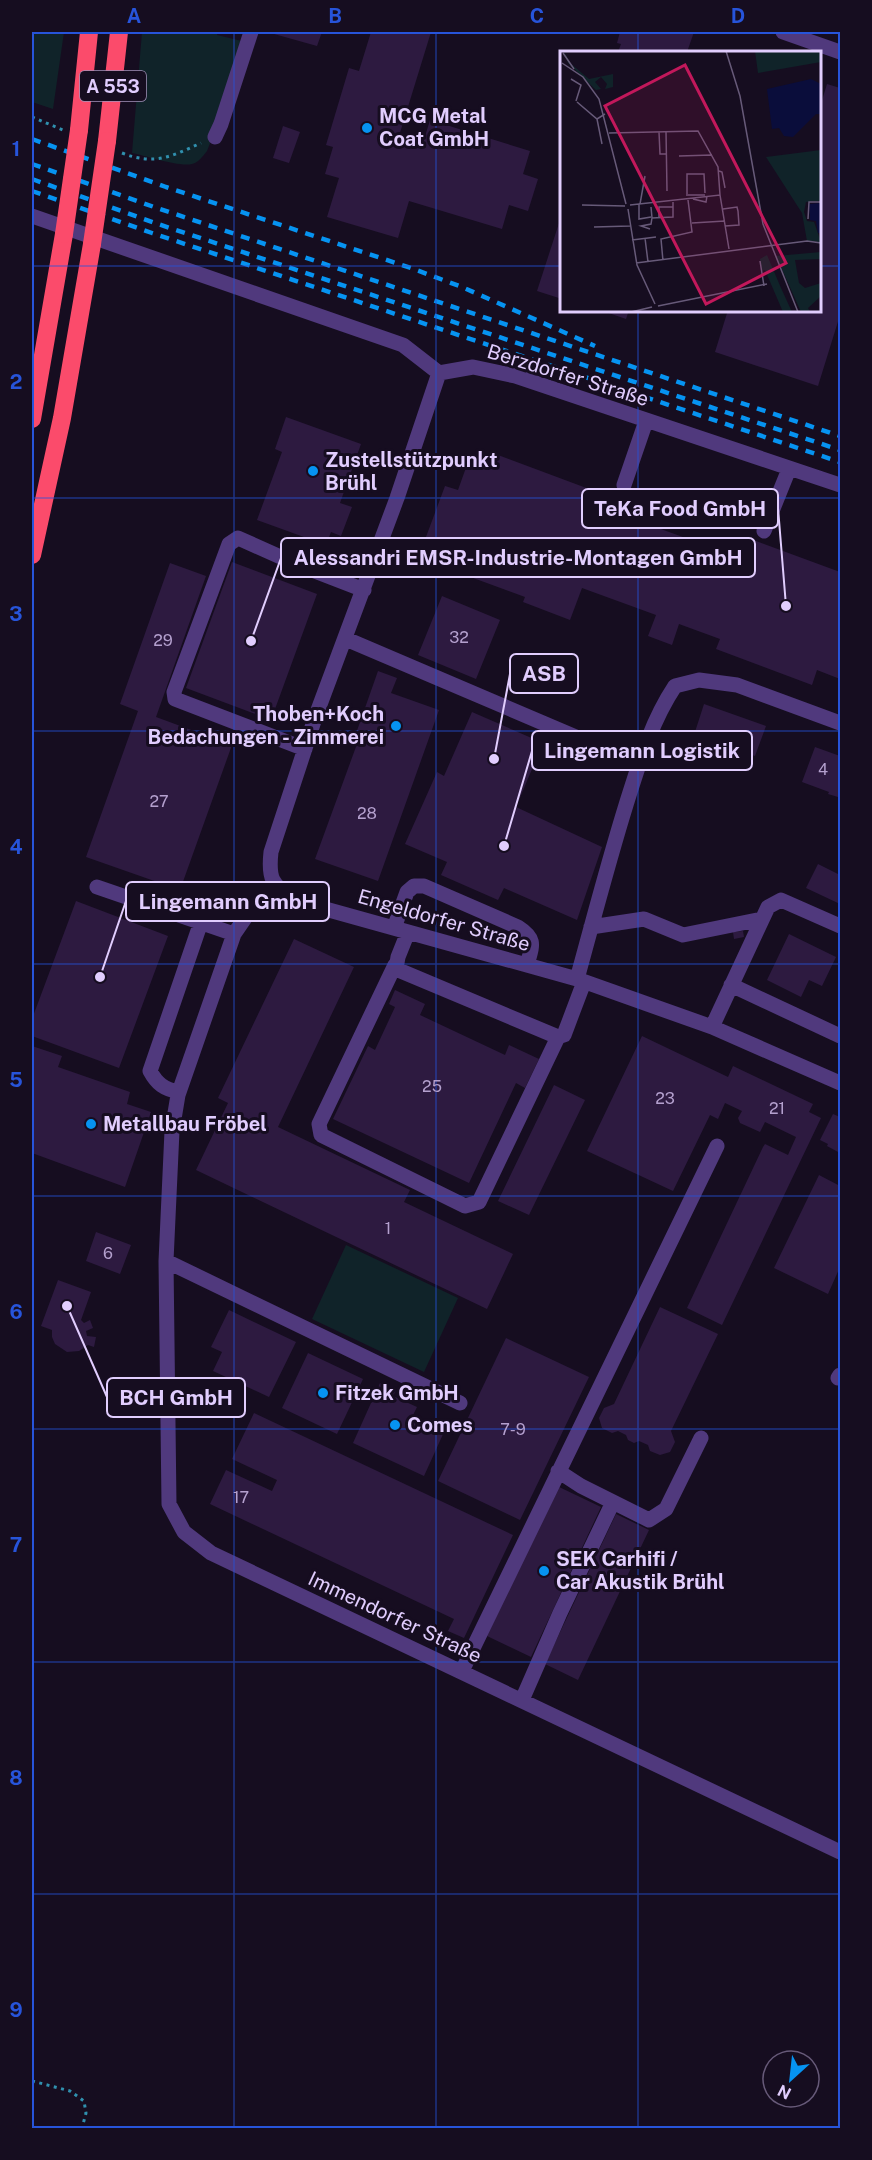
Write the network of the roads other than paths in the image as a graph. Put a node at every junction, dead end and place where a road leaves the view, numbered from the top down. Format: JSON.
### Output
{"nodes":[{"id":1,"x":89,"y":32,"type":"edge"},
{"id":2,"x":119,"y":32,"type":"edge"},
{"id":3,"x":251,"y":32,"type":"edge"},
{"id":4,"x":783,"y":32,"type":"edge"},
{"id":5,"x":840,"y":52,"type":"edge"},
{"id":6,"x":215,"y":136,"type":"dead end"},
{"id":7,"x":32,"y":216,"type":"edge"},
{"id":8,"x":439,"y":373,"type":"junction"},
{"id":9,"x":32,"y":419,"type":"edge"},
{"id":10,"x":646,"y":421,"type":"junction"},
{"id":11,"x":789,"y":469,"type":"junction"},
{"id":12,"x":624,"y":485,"type":"dead end"},
{"id":13,"x":840,"y":485,"type":"edge"},
{"id":14,"x":764,"y":531,"type":"dead end"},
{"id":15,"x":32,"y":555,"type":"edge"},
{"id":16,"x":364,"y":590,"type":"junction"},
{"id":17,"x":346,"y":639,"type":"junction"},
{"id":18,"x":840,"y":723,"type":"edge"},
{"id":19,"x":305,"y":748,"type":"junction"},
{"id":20,"x":639,"y":764,"type":"junction"},
{"id":21,"x":97,"y":887,"type":"dead end"},
{"id":22,"x":276,"y":887,"type":"junction"},
{"id":23,"x":762,"y":919,"type":"junction"},
{"id":24,"x":201,"y":922,"type":"junction"},
{"id":25,"x":840,"y":926,"type":"edge"},
{"id":26,"x":591,"y":927,"type":"junction"},
{"id":27,"x":401,"y":930,"type":"junction"},
{"id":28,"x":234,"y":934,"type":"junction"},
{"id":29,"x":395,"y":965,"type":"junction"},
{"id":30,"x":527,"y":965,"type":"junction"},
{"id":31,"x":581,"y":980,"type":"junction"},
{"id":32,"x":732,"y":985,"type":"junction"},
{"id":33,"x":712,"y":1027,"type":"junction"},
{"id":34,"x":840,"y":1036,"type":"edge"},
{"id":35,"x":558,"y":1037,"type":"junction"},
{"id":36,"x":840,"y":1083,"type":"edge"},
{"id":37,"x":179,"y":1092,"type":"junction"},
{"id":38,"x":717,"y":1146,"type":"dead end"},
{"id":39,"x":166,"y":1261,"type":"junction"},
{"id":40,"x":460,"y":1403,"type":"dead end"},
{"id":41,"x":701,"y":1438,"type":"dead end"},
{"id":42,"x":558,"y":1471,"type":"junction"},
{"id":43,"x":614,"y":1502,"type":"junction"},
{"id":44,"x":462,"y":1671,"type":"junction"},
{"id":45,"x":522,"y":1700,"type":"junction"},
{"id":46,"x":840,"y":1852,"type":"edge"}],
"edges":[{"from":1,"to":9,"type":"highway","number":"A 553","bridge":true},
{"from":2,"to":15,"type":"highway","number":"A 553","bridge":true},
{"from":3,"to":6,"type":"street"},
{"from":4,"to":5,"type":"street"},
{"from":7,"to":8,"type":"street"},
{"from":8,"to":10,"type":"street","name":"Berzdorfer Straße"},
{"from":8,"to":16,"type":"street"},
{"from":10,"to":11,"type":"street","name":"Berzdorfer Straße"},
{"from":10,"to":12,"type":"street"},
{"from":11,"to":13,"type":"street","name":"Berzdorfer Straße"},
{"from":11,"to":14,"type":"street"},
{"from":16,"to":17,"type":"street"},
{"from":16,"to":19,"type":"street"},
{"from":17,"to":19,"type":"street"},
{"from":17,"to":20,"type":"street"},
{"from":18,"to":20,"type":"street"},
{"from":19,"to":22,"type":"street"},
{"from":20,"to":26,"type":"street"},
{"from":21,"to":24,"type":"street"},
{"from":22,"to":27,"type":"street","name":"Engeldorfer Straße"},
{"from":22,"to":28,"type":"street","name":"Immendorfer Straße"},
{"from":23,"to":25,"type":"street"},
{"from":23,"to":26,"type":"street"},
{"from":23,"to":32,"type":"street"},
{"from":24,"to":28,"type":"street"},
{"from":24,"to":37,"type":"street"},
{"from":26,"to":31,"type":"street"},
{"from":27,"to":29,"type":"street"},
{"from":27,"to":30,"type":"street","name":"Engeldorfer Straße"},
{"from":27,"to":30,"type":"street"},
{"from":28,"to":37,"type":"street","name":"Immendorfer Straße"},
{"from":29,"to":35,"type":"street"},
{"from":29,"to":35,"type":"street"},
{"from":30,"to":31,"type":"street","name":"Engeldorfer Straße"},
{"from":31,"to":33,"type":"street","name":"Engeldorfer Straße"},
{"from":31,"to":35,"type":"street"},
{"from":32,"to":33,"type":"street"},
{"from":32,"to":34,"type":"street"},
{"from":33,"to":36,"type":"street","name":"Engeldorfer Straße"},
{"from":37,"to":39,"type":"street","name":"Immendorfer Straße"},
{"from":38,"to":42,"type":"street"},
{"from":39,"to":40,"type":"street"},
{"from":39,"to":44,"type":"street","name":"Immendorfer Straße"},
{"from":41,"to":43,"type":"street"},
{"from":42,"to":43,"type":"street"},
{"from":42,"to":44,"type":"street"},
{"from":43,"to":45,"type":"street"},
{"from":44,"to":45,"type":"street","name":"Immendorfer Straße"},
{"from":45,"to":46,"type":"street","name":"Immendorfer Straße"}]}
